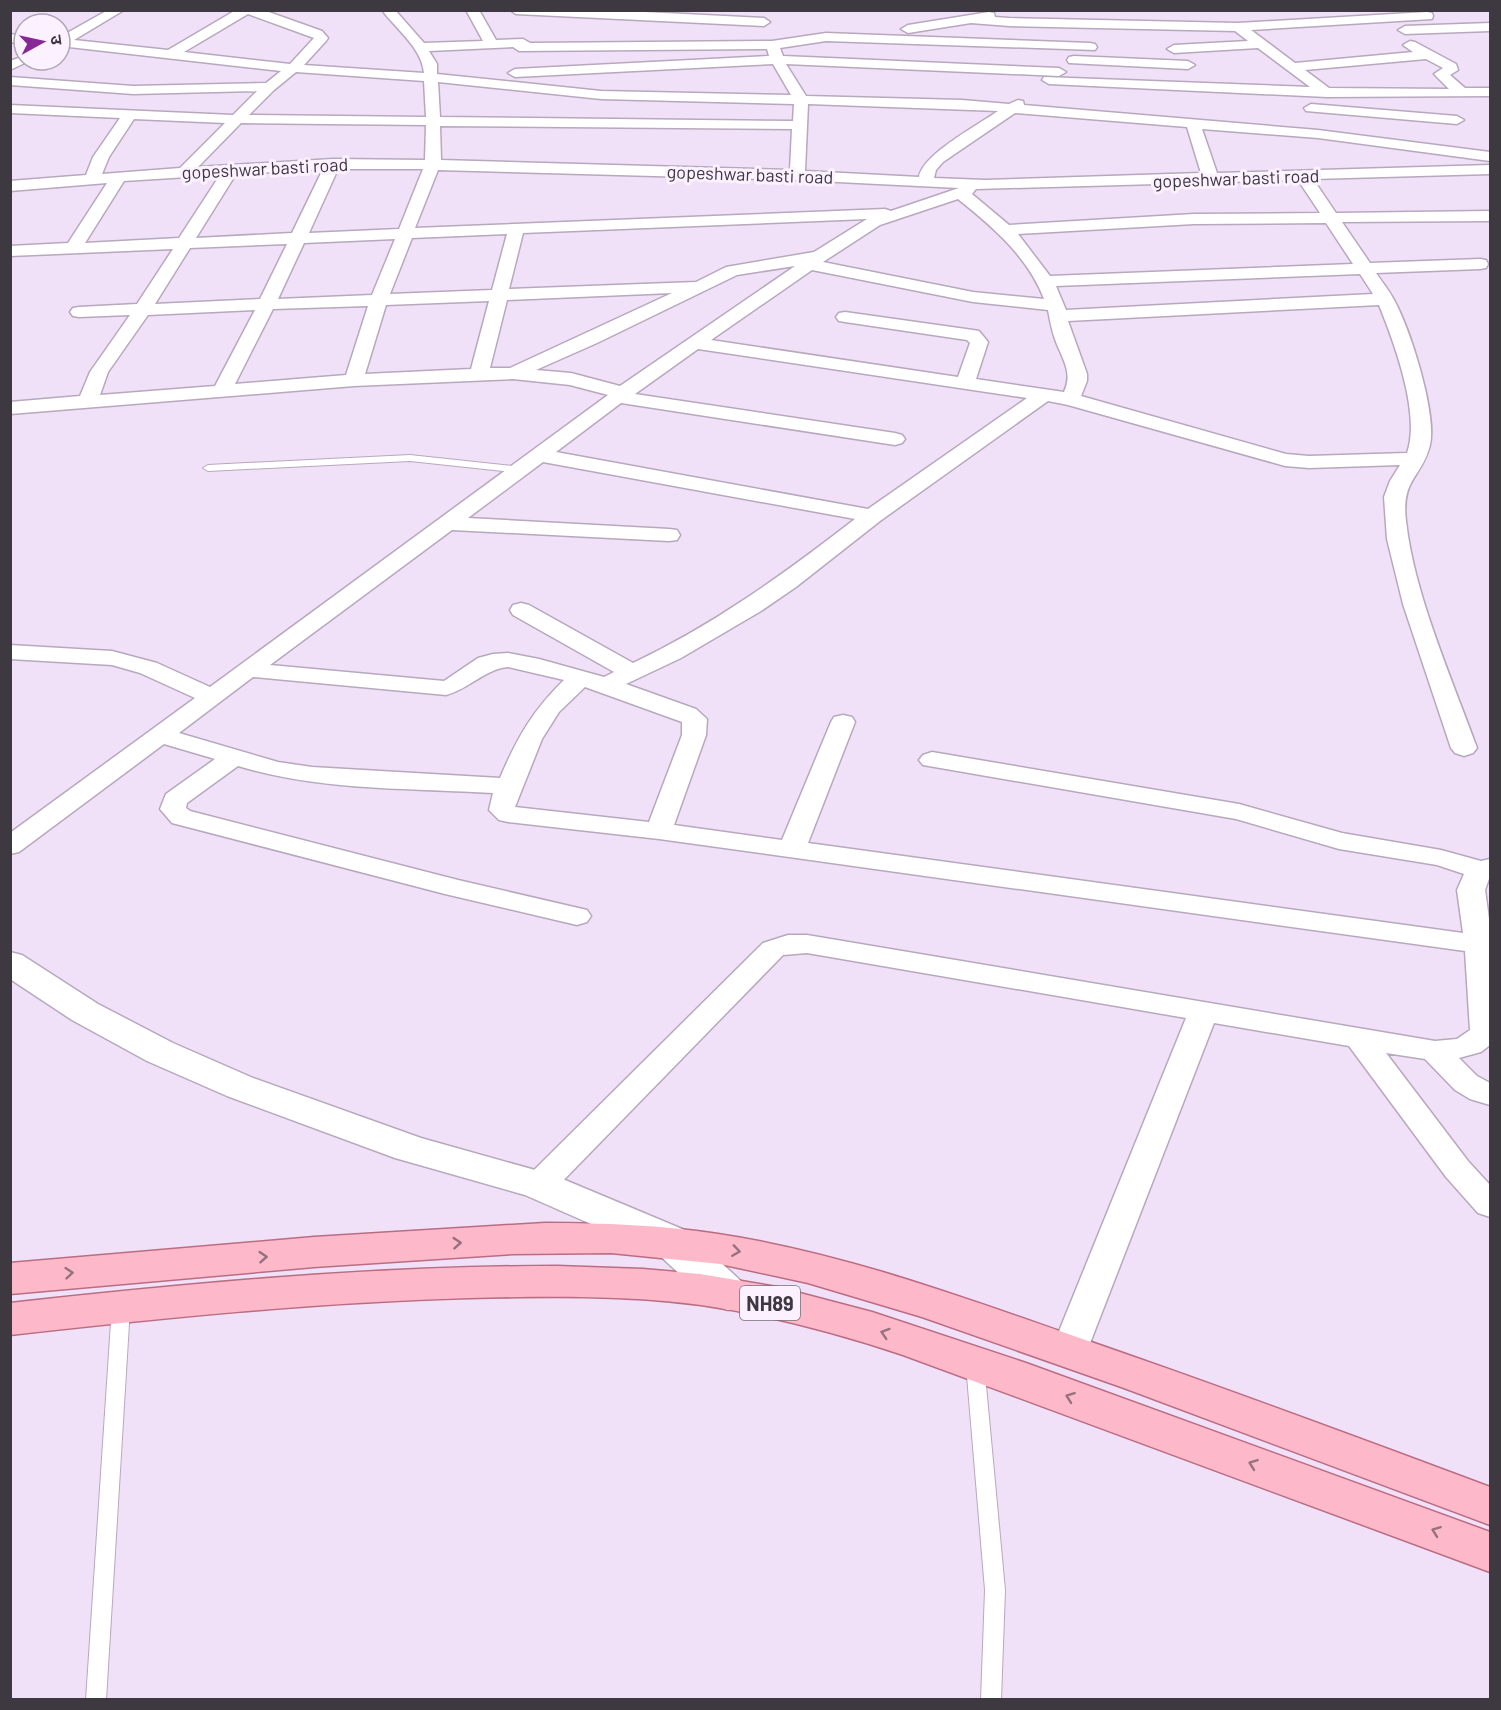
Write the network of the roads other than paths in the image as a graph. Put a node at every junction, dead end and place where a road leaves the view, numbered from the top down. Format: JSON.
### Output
{"nodes":[{"id":1,"x":118,"y":10,"type":"edge"},
{"id":2,"x":248,"y":10,"type":"edge"},
{"id":3,"x":388,"y":10,"type":"edge"},
{"id":4,"x":472,"y":10,"type":"edge"},
{"id":5,"x":516,"y":10,"type":"edge"},
{"id":6,"x":1013,"y":10,"type":"edge"},
{"id":7,"x":1128,"y":10,"type":"edge"},
{"id":8,"x":1192,"y":10,"type":"edge"},
{"id":9,"x":1342,"y":10,"type":"edge"},
{"id":10,"x":549,"y":11,"type":"edge"},
{"id":11,"x":763,"y":16,"type":"edge"},
{"id":12,"x":1427,"y":16,"type":"dead end"},
{"id":13,"x":972,"y":19,"type":"junction"},
{"id":14,"x":1114,"y":24,"type":"junction"},
{"id":15,"x":1211,"y":24,"type":"junction"},
{"id":16,"x":1238,"y":27,"type":"junction"},
{"id":17,"x":1491,"y":27,"type":"edge"},
{"id":18,"x":1387,"y":29,"type":"junction"},
{"id":19,"x":72,"y":35,"type":"edge"},
{"id":20,"x":527,"y":38,"type":"junction"},
{"id":21,"x":872,"y":38,"type":"junction"},
{"id":22,"x":1258,"y":41,"type":"junction"},
{"id":23,"x":72,"y":43,"type":"edge"},
{"id":24,"x":492,"y":44,"type":"junction"},
{"id":25,"x":772,"y":45,"type":"junction"},
{"id":26,"x":1413,"y":46,"type":"junction"},
{"id":27,"x":420,"y":47,"type":"junction"},
{"id":28,"x":1090,"y":47,"type":"junction"},
{"id":29,"x":1174,"y":48,"type":"dead end"},
{"id":30,"x":171,"y":54,"type":"junction"},
{"id":31,"x":1426,"y":55,"type":"junction"},
{"id":32,"x":1280,"y":57,"type":"junction"},
{"id":33,"x":777,"y":60,"type":"junction"},
{"id":34,"x":1074,"y":60,"type":"junction"},
{"id":35,"x":1188,"y":65,"type":"dead end"},
{"id":36,"x":501,"y":66,"type":"junction"},
{"id":37,"x":1293,"y":67,"type":"junction"},
{"id":38,"x":293,"y":68,"type":"junction"},
{"id":39,"x":430,"y":78,"type":"junction"},
{"id":40,"x":457,"y":79,"type":"junction"},
{"id":41,"x":10,"y":81,"type":"edge"},
{"id":42,"x":1045,"y":83,"type":"junction"},
{"id":43,"x":269,"y":87,"type":"junction"},
{"id":44,"x":536,"y":88,"type":"junction"},
{"id":45,"x":1325,"y":91,"type":"junction"},
{"id":46,"x":1491,"y":92,"type":"edge"},
{"id":47,"x":1462,"y":93,"type":"junction"},
{"id":48,"x":801,"y":100,"type":"junction"},
{"id":49,"x":1223,"y":102,"type":"dead end"},
{"id":50,"x":1278,"y":105,"type":"dead end"},
{"id":51,"x":1300,"y":107,"type":"dead end"},
{"id":52,"x":1013,"y":108,"type":"junction"},
{"id":53,"x":10,"y":109,"type":"edge"},
{"id":54,"x":1332,"y":109,"type":"junction"},
{"id":55,"x":129,"y":116,"type":"junction"},
{"id":56,"x":236,"y":119,"type":"junction"},
{"id":57,"x":433,"y":120,"type":"junction"},
{"id":58,"x":1457,"y":120,"type":"dead end"},
{"id":59,"x":1193,"y":124,"type":"junction"},
{"id":60,"x":800,"y":125,"type":"junction"},
{"id":61,"x":522,"y":127,"type":"junction"},
{"id":62,"x":1318,"y":135,"type":"junction"},
{"id":63,"x":1491,"y":156,"type":"edge"},
{"id":64,"x":333,"y":164,"type":"junction"},
{"id":65,"x":433,"y":164,"type":"junction"},
{"id":66,"x":231,"y":169,"type":"junction"},
{"id":67,"x":1491,"y":169,"type":"edge"},
{"id":68,"x":184,"y":172,"type":"junction"},
{"id":69,"x":797,"y":175,"type":"junction"},
{"id":70,"x":1303,"y":176,"type":"junction"},
{"id":71,"x":119,"y":177,"type":"junction"},
{"id":72,"x":92,"y":179,"type":"junction"},
{"id":73,"x":1211,"y":179,"type":"junction"},
{"id":74,"x":926,"y":182,"type":"junction"},
{"id":75,"x":985,"y":185,"type":"junction"},
{"id":76,"x":10,"y":186,"type":"edge"},
{"id":77,"x":961,"y":193,"type":"junction"},
{"id":78,"x":895,"y":214,"type":"junction"},
{"id":79,"x":1331,"y":216,"type":"junction"},
{"id":80,"x":1491,"y":216,"type":"edge"},
{"id":81,"x":516,"y":229,"type":"junction"},
{"id":82,"x":1008,"y":230,"type":"junction"},
{"id":83,"x":405,"y":234,"type":"junction"},
{"id":84,"x":298,"y":238,"type":"junction"},
{"id":85,"x":183,"y":244,"type":"junction"},
{"id":86,"x":73,"y":248,"type":"junction"},
{"id":87,"x":10,"y":251,"type":"edge"},
{"id":88,"x":815,"y":260,"type":"junction"},
{"id":89,"x":1480,"y":264,"type":"dead end"},
{"id":90,"x":1365,"y":268,"type":"junction"},
{"id":91,"x":1044,"y":281,"type":"junction"},
{"id":92,"x":695,"y":287,"type":"junction"},
{"id":93,"x":501,"y":295,"type":"junction"},
{"id":94,"x":379,"y":299,"type":"junction"},
{"id":95,"x":1385,"y":299,"type":"junction"},
{"id":96,"x":267,"y":304,"type":"junction"},
{"id":97,"x":143,"y":309,"type":"junction"},
{"id":98,"x":1057,"y":310,"type":"junction"},
{"id":99,"x":79,"y":312,"type":"dead end"},
{"id":100,"x":844,"y":317,"type":"dead end"},
{"id":101,"x":695,"y":343,"type":"junction"},
{"id":102,"x":513,"y":373,"type":"junction"},
{"id":103,"x":479,"y":374,"type":"junction"},
{"id":104,"x":354,"y":380,"type":"junction"},
{"id":105,"x":964,"y":383,"type":"junction"},
{"id":106,"x":222,"y":390,"type":"junction"},
{"id":107,"x":1046,"y":394,"type":"junction"},
{"id":108,"x":621,"y":395,"type":"junction"},
{"id":109,"x":1070,"y":399,"type":"junction"},
{"id":110,"x":88,"y":402,"type":"junction"},
{"id":111,"x":10,"y":408,"type":"edge"},
{"id":112,"x":895,"y":439,"type":"dead end"},
{"id":113,"x":540,"y":456,"type":"junction"},
{"id":114,"x":1414,"y":459,"type":"junction"},
{"id":115,"x":208,"y":468,"type":"dead end"},
{"id":116,"x":521,"y":470,"type":"junction"},
{"id":117,"x":872,"y":516,"type":"junction"},
{"id":118,"x":449,"y":523,"type":"junction"},
{"id":119,"x":669,"y":535,"type":"dead end"},
{"id":120,"x":521,"y":610,"type":"dead end"},
{"id":121,"x":10,"y":652,"type":"edge"},
{"id":122,"x":250,"y":669,"type":"junction"},
{"id":123,"x":631,"y":672,"type":"junction"},
{"id":124,"x":592,"y":682,"type":"junction"},
{"id":125,"x":213,"y":697,"type":"junction"},
{"id":126,"x":843,"y":722,"type":"dead end"},
{"id":127,"x":161,"y":735,"type":"junction"},
{"id":128,"x":1464,"y":748,"type":"dead end"},
{"id":129,"x":234,"y":757,"type":"junction"},
{"id":130,"x":932,"y":760,"type":"dead end"},
{"id":131,"x":509,"y":786,"type":"junction"},
{"id":132,"x":659,"y":831,"type":"junction"},
{"id":133,"x":10,"y":846,"type":"edge"},
{"id":134,"x":792,"y":849,"type":"junction"},
{"id":135,"x":1486,"y":869,"type":"edge"},
{"id":136,"x":577,"y":916,"type":"dead end"},
{"id":137,"x":1482,"y":927,"type":"edge"},
{"id":138,"x":10,"y":963,"type":"edge"},
{"id":139,"x":1204,"y":1011,"type":"junction"},
{"id":140,"x":1358,"y":1037,"type":"junction"},
{"id":141,"x":1435,"y":1051,"type":"junction"},
{"id":142,"x":1491,"y":1095,"type":"edge"},
{"id":143,"x":539,"y":1185,"type":"junction"},
{"id":144,"x":1491,"y":1205,"type":"edge"},
{"id":145,"x":672,"y":1242,"type":"junction"},
{"id":146,"x":10,"y":1279,"type":"edge"},
{"id":147,"x":728,"y":1294,"type":"junction"},
{"id":148,"x":121,"y":1307,"type":"junction"},
{"id":149,"x":10,"y":1319,"type":"edge"},
{"id":150,"x":1069,"y":1351,"type":"junction"},
{"id":151,"x":974,"y":1362,"type":"junction"},
{"id":152,"x":1491,"y":1506,"type":"edge"},
{"id":153,"x":1491,"y":1552,"type":"edge"},
{"id":154,"x":96,"y":1700,"type":"edge"},
{"id":155,"x":991,"y":1700,"type":"edge"}],
"edges":[{"from":1,"to":19,"type":"street"},
{"from":2,"to":30,"type":"street"},
{"from":2,"to":38,"type":"street"},
{"from":3,"to":27,"type":"street"},
{"from":4,"to":24,"type":"street"},
{"from":5,"to":10,"type":"street"},
{"from":6,"to":13,"type":"street"},
{"from":7,"to":14,"type":"street"},
{"from":8,"to":15,"type":"street"},
{"from":9,"to":15,"type":"street"},
{"from":10,"to":11,"type":"street"},
{"from":10,"to":20,"type":"street"},
{"from":11,"to":25,"type":"street"},
{"from":12,"to":16,"type":"street"},
{"from":13,"to":14,"type":"street"},
{"from":13,"to":21,"type":"street"},
{"from":14,"to":15,"type":"street"},
{"from":14,"to":28,"type":"street"},
{"from":15,"to":16,"type":"street"},
{"from":16,"to":22,"type":"street"},
{"from":17,"to":18,"type":"street"},
{"from":18,"to":22,"type":"street"},
{"from":18,"to":26,"type":"street"},
{"from":20,"to":24,"type":"street"},
{"from":20,"to":25,"type":"street"},
{"from":20,"to":36,"type":"street"},
{"from":21,"to":25,"type":"street"},
{"from":21,"to":28,"type":"street"},
{"from":22,"to":29,"type":"street"},
{"from":22,"to":32,"type":"street"},
{"from":23,"to":30,"type":"street"},
{"from":24,"to":27,"type":"street"},
{"from":25,"to":33,"type":"street"},
{"from":26,"to":31,"type":"street"},
{"from":26,"to":32,"type":"street"},
{"from":27,"to":39,"type":"street"},
{"from":28,"to":34,"type":"street"},
{"from":30,"to":38,"type":"street"},
{"from":31,"to":37,"type":"street"},
{"from":31,"to":47,"type":"street"},
{"from":32,"to":37,"type":"street"},
{"from":33,"to":36,"type":"street"},
{"from":33,"to":42,"type":"street"},
{"from":33,"to":48,"type":"street"},
{"from":34,"to":35,"type":"street"},
{"from":34,"to":42,"type":"street"},
{"from":36,"to":40,"type":"street"},
{"from":37,"to":45,"type":"street"},
{"from":38,"to":39,"type":"street"},
{"from":38,"to":43,"type":"street"},
{"from":39,"to":40,"type":"street"},
{"from":39,"to":57,"type":"street"},
{"from":40,"to":44,"type":"street"},
{"from":41,"to":43,"type":"street"},
{"from":42,"to":45,"type":"street"},
{"from":42,"to":52,"type":"street"},
{"from":43,"to":56,"type":"street"},
{"from":44,"to":48,"type":"street"},
{"from":44,"to":61,"type":"street"},
{"from":45,"to":47,"type":"street"},
{"from":45,"to":54,"type":"street"},
{"from":46,"to":47,"type":"street"},
{"from":48,"to":52,"type":"street"},
{"from":48,"to":60,"type":"street"},
{"from":49,"to":50,"type":"street"},
{"from":51,"to":54,"type":"street"},
{"from":52,"to":59,"type":"street"},
{"from":52,"to":74,"type":"street"},
{"from":53,"to":55,"type":"street"},
{"from":54,"to":58,"type":"street"},
{"from":54,"to":62,"type":"street"},
{"from":55,"to":56,"type":"street"},
{"from":55,"to":72,"type":"street"},
{"from":56,"to":57,"type":"street"},
{"from":56,"to":68,"type":"street"},
{"from":57,"to":61,"type":"street"},
{"from":57,"to":65,"type":"street"},
{"from":59,"to":62,"type":"street"},
{"from":59,"to":73,"type":"street"},
{"from":60,"to":61,"type":"street"},
{"from":60,"to":69,"type":"street"},
{"from":62,"to":63,"type":"street"},
{"from":64,"to":65,"type":"street","name":"gopeshwar basti road"},
{"from":64,"to":66,"type":"street","name":"gopeshwar basti road"},
{"from":64,"to":84,"type":"street"},
{"from":65,"to":69,"type":"street","name":"gopeshwar basti road"},
{"from":65,"to":83,"type":"street"},
{"from":66,"to":68,"type":"street","name":"gopeshwar basti road"},
{"from":66,"to":85,"type":"street"},
{"from":67,"to":70,"type":"street","name":"gopeshwar basti road"},
{"from":68,"to":71,"type":"street","name":"gopeshwar basti road"},
{"from":69,"to":74,"type":"street","name":"gopeshwar basti road"},
{"from":70,"to":73,"type":"street","name":"gopeshwar basti road"},
{"from":70,"to":79,"type":"street"},
{"from":71,"to":72,"type":"street","name":"gopeshwar basti road"},
{"from":71,"to":86,"type":"street"},
{"from":72,"to":76,"type":"street","name":"gopeshwar basti road"},
{"from":73,"to":75,"type":"street","name":"gopeshwar basti road"},
{"from":74,"to":75,"type":"street","name":"gopeshwar basti road"},
{"from":75,"to":77,"type":"street"},
{"from":77,"to":78,"type":"street"},
{"from":77,"to":82,"type":"street"},
{"from":78,"to":81,"type":"street"},
{"from":78,"to":88,"type":"street"},
{"from":79,"to":80,"type":"street"},
{"from":79,"to":82,"type":"street"},
{"from":79,"to":90,"type":"street"},
{"from":81,"to":83,"type":"street"},
{"from":81,"to":93,"type":"street"},
{"from":82,"to":91,"type":"street"},
{"from":83,"to":84,"type":"street"},
{"from":83,"to":94,"type":"street"},
{"from":84,"to":85,"type":"street"},
{"from":84,"to":96,"type":"street"},
{"from":85,"to":86,"type":"street"},
{"from":85,"to":97,"type":"street"},
{"from":86,"to":87,"type":"street"},
{"from":88,"to":92,"type":"street"},
{"from":88,"to":98,"type":"street"},
{"from":88,"to":101,"type":"street"},
{"from":89,"to":90,"type":"street"},
{"from":90,"to":91,"type":"street"},
{"from":90,"to":95,"type":"street"},
{"from":91,"to":98,"type":"street"},
{"from":92,"to":93,"type":"street"},
{"from":92,"to":102,"type":"street"},
{"from":93,"to":94,"type":"street"},
{"from":93,"to":103,"type":"street"},
{"from":94,"to":96,"type":"street"},
{"from":94,"to":104,"type":"street"},
{"from":95,"to":98,"type":"street"},
{"from":95,"to":114,"type":"street"},
{"from":96,"to":97,"type":"street"},
{"from":96,"to":106,"type":"street"},
{"from":97,"to":99,"type":"street"},
{"from":97,"to":110,"type":"street"},
{"from":98,"to":109,"type":"street"},
{"from":100,"to":105,"type":"street"},
{"from":101,"to":105,"type":"street"},
{"from":101,"to":108,"type":"street"},
{"from":102,"to":103,"type":"street"},
{"from":102,"to":108,"type":"street"},
{"from":103,"to":104,"type":"street"},
{"from":104,"to":106,"type":"street"},
{"from":105,"to":107,"type":"street"},
{"from":106,"to":110,"type":"street"},
{"from":107,"to":109,"type":"street"},
{"from":107,"to":117,"type":"street"},
{"from":108,"to":112,"type":"street"},
{"from":108,"to":113,"type":"street"},
{"from":109,"to":114,"type":"street"},
{"from":110,"to":111,"type":"street"},
{"from":113,"to":116,"type":"street"},
{"from":113,"to":117,"type":"street"},
{"from":114,"to":128,"type":"street"},
{"from":115,"to":116,"type":"lane"},
{"from":116,"to":118,"type":"street"},
{"from":117,"to":123,"type":"street"},
{"from":118,"to":119,"type":"street"},
{"from":118,"to":122,"type":"street"},
{"from":120,"to":123,"type":"street"},
{"from":121,"to":125,"type":"street"},
{"from":122,"to":124,"type":"street"},
{"from":122,"to":125,"type":"street"},
{"from":123,"to":124,"type":"street"},
{"from":124,"to":131,"type":"street"},
{"from":124,"to":132,"type":"street"},
{"from":125,"to":127,"type":"street"},
{"from":126,"to":134,"type":"street"},
{"from":127,"to":129,"type":"street"},
{"from":127,"to":133,"type":"street"},
{"from":129,"to":131,"type":"street"},
{"from":129,"to":136,"type":"street"},
{"from":130,"to":135,"type":"street"},
{"from":131,"to":132,"type":"street"},
{"from":132,"to":134,"type":"street"},
{"from":134,"to":137,"type":"street"},
{"from":135,"to":137,"type":"street"},
{"from":137,"to":141,"type":"street"},
{"from":138,"to":143,"type":"street"},
{"from":139,"to":140,"type":"street"},
{"from":139,"to":143,"type":"street"},
{"from":139,"to":150,"type":"street"},
{"from":140,"to":141,"type":"street"},
{"from":140,"to":144,"type":"street"},
{"from":141,"to":142,"type":"street"},
{"from":143,"to":145,"type":"street"},
{"from":146,"to":145,"type":"main road","number":"NH89","one_way":true},
{"from":145,"to":147,"type":"street"},
{"from":145,"to":150,"type":"main road","number":"NH89","one_way":true},
{"from":147,"to":148,"type":"main road","number":"NH89"},
{"from":151,"to":147,"type":"main road","number":"NH89","one_way":true},
{"from":148,"to":149,"type":"main road","number":"NH89"},
{"from":148,"to":154,"type":"lane"},
{"from":150,"to":152,"type":"main road","number":"NH89"},
{"from":153,"to":151,"type":"main road","number":"NH89","one_way":true},
{"from":151,"to":155,"type":"lane"}]}
